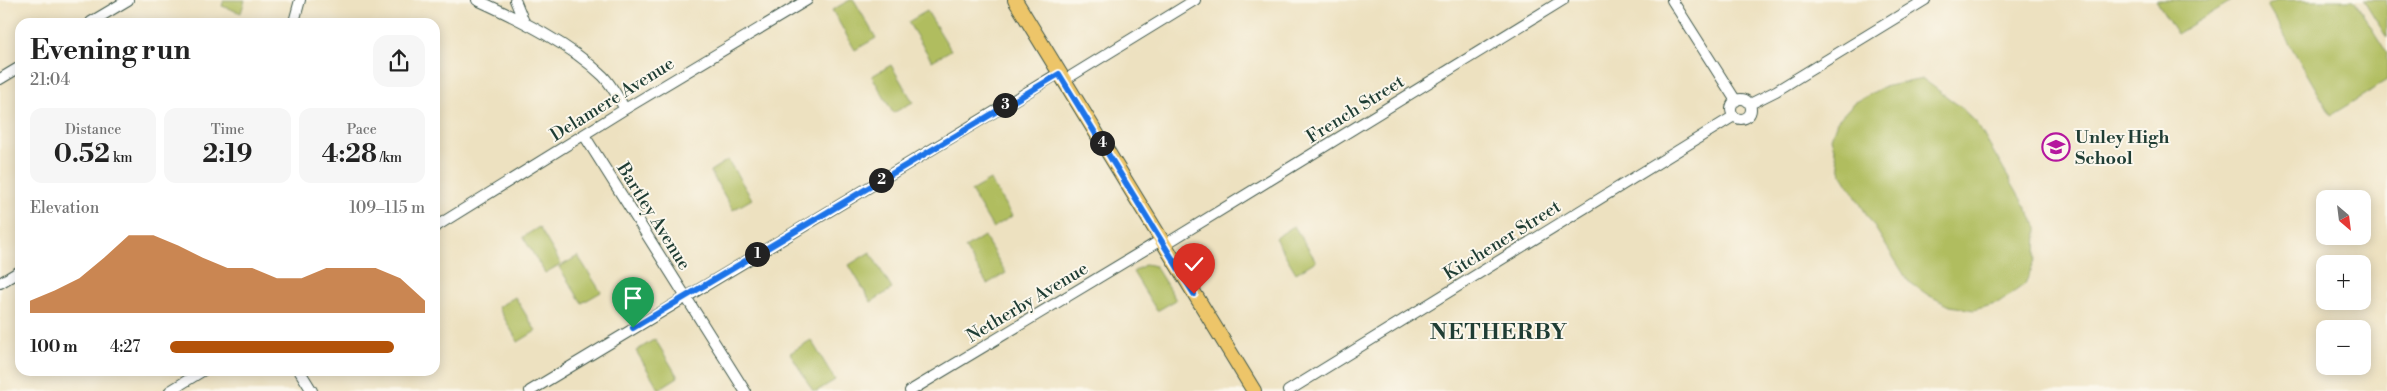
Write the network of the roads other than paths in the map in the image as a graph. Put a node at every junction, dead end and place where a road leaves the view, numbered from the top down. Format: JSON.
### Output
{"nodes":[{"id":1,"x":128,"y":0,"type":"edge"},
{"id":2,"x":300,"y":0,"type":"edge"},
{"id":3,"x":477,"y":0,"type":"edge"},
{"id":4,"x":515,"y":0,"type":"edge"},
{"id":5,"x":807,"y":0,"type":"edge"},
{"id":6,"x":1015,"y":0,"type":"edge"},
{"id":7,"x":1195,"y":0,"type":"edge"},
{"id":8,"x":1563,"y":0,"type":"edge"},
{"id":9,"x":1672,"y":0,"type":"edge"},
{"id":10,"x":1925,"y":0,"type":"edge"},
{"id":11,"x":490,"y":3,"type":"edge"},
{"id":12,"x":99,"y":18,"type":"edge"},
{"id":13,"x":295,"y":18,"type":"edge"},
{"id":14,"x":524,"y":22,"type":"junction"},
{"id":15,"x":15,"y":70,"type":"edge"},
{"id":16,"x":1061,"y":77,"type":"junction"},
{"id":17,"x":0,"y":79,"type":"edge"},
{"id":18,"x":1736,"y":101,"type":"junction"},
{"id":19,"x":1750,"y":104,"type":"junction"},
{"id":20,"x":625,"y":109,"type":"junction"},
{"id":21,"x":1734,"y":116,"type":"junction"},
{"id":22,"x":584,"y":135,"type":"junction"},
{"id":23,"x":440,"y":224,"type":"edge"},
{"id":24,"x":1163,"y":243,"type":"junction"},
{"id":25,"x":15,"y":274,"type":"edge"},
{"id":26,"x":0,"y":283,"type":"edge"},
{"id":27,"x":685,"y":297,"type":"junction"},
{"id":28,"x":194,"y":376,"type":"edge"},
{"id":29,"x":303,"y":376,"type":"edge"},
{"id":30,"x":170,"y":391,"type":"edge"},
{"id":31,"x":312,"y":391,"type":"edge"},
{"id":32,"x":530,"y":391,"type":"edge"},
{"id":33,"x":745,"y":391,"type":"edge"},
{"id":34,"x":910,"y":391,"type":"edge"},
{"id":35,"x":1254,"y":391,"type":"edge"},
{"id":36,"x":1288,"y":391,"type":"edge"}],
"edges":[{"from":1,"to":12,"type":"street"},
{"from":2,"to":13,"type":"street"},
{"from":3,"to":11,"type":"street"},
{"from":4,"to":14,"type":"street"},
{"from":5,"to":20,"type":"street","name":"Delamere Avenue"},
{"from":6,"to":16,"type":"main road"},
{"from":7,"to":16,"type":"street"},
{"from":8,"to":24,"type":"street","name":"French Street"},
{"from":9,"to":18,"type":"street"},
{"from":10,"to":19,"type":"street"},
{"from":11,"to":14,"type":"street"},
{"from":14,"to":20,"type":"street"},
{"from":15,"to":17,"type":"street"},
{"from":16,"to":24,"type":"main road"},
{"from":16,"to":27,"type":"street"},
{"from":18,"to":19,"type":"street"},
{"from":18,"to":21,"type":"street"},
{"from":19,"to":21,"type":"street"},
{"from":20,"to":22,"type":"street","name":"Delamere Avenue"},
{"from":21,"to":36,"type":"street","name":"Kitchener Street"},
{"from":22,"to":23,"type":"street","name":"Delamere Avenue"},
{"from":22,"to":27,"type":"street","name":"Bartley Avenue"},
{"from":24,"to":34,"type":"street","name":"Netherby Avenue"},
{"from":24,"to":35,"type":"main road"},
{"from":25,"to":26,"type":"street"},
{"from":27,"to":32,"type":"street"},
{"from":27,"to":33,"type":"street","name":"Bartley Avenue"},
{"from":28,"to":30,"type":"street"},
{"from":29,"to":31,"type":"street"}]}
